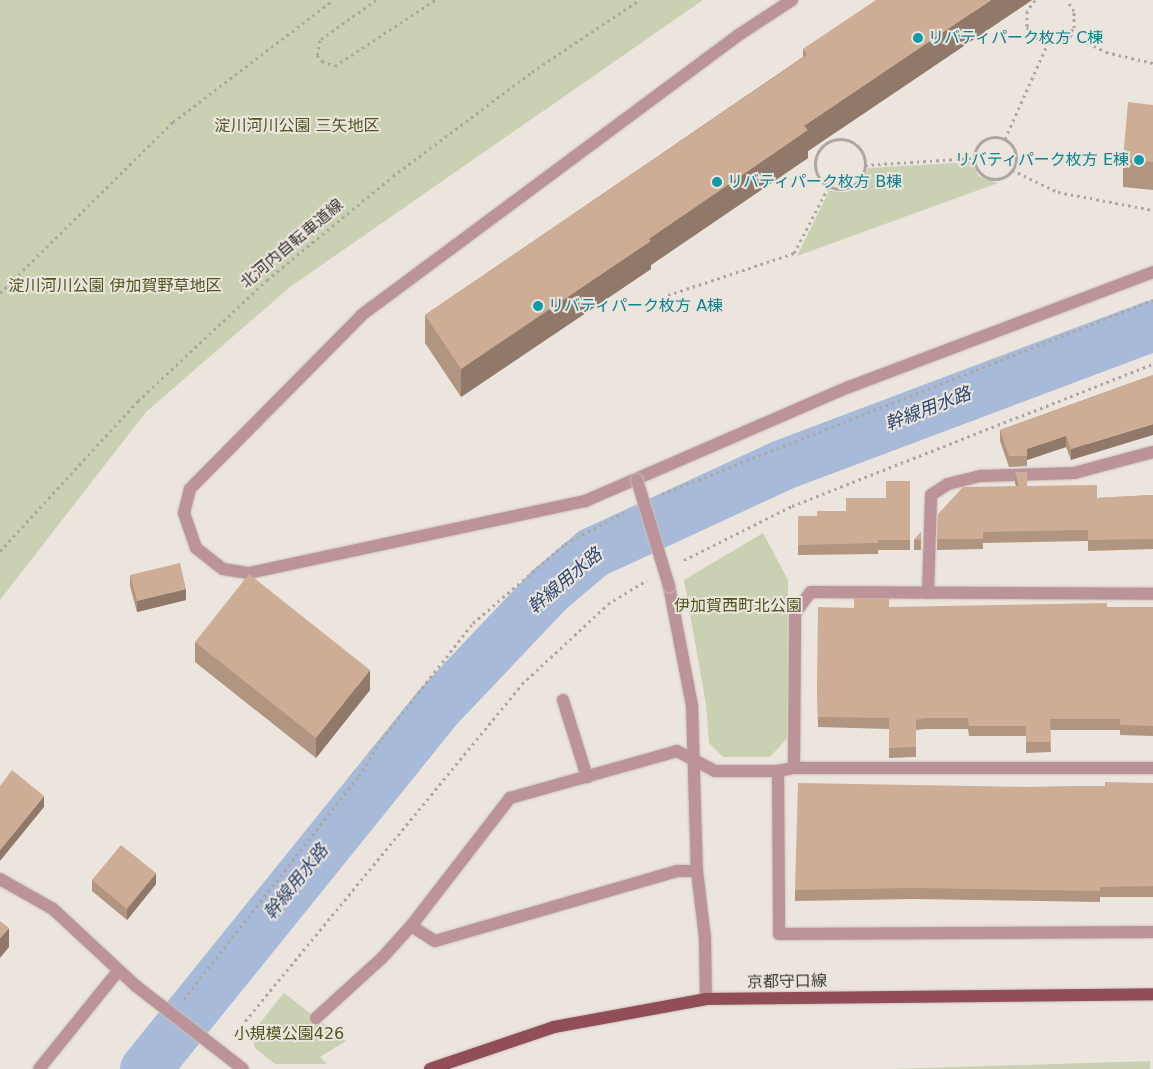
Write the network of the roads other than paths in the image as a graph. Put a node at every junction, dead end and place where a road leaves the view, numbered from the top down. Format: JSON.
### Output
{"nodes":[{"id":1,"x":792,"y":0,"type":"edge"},
{"id":2,"x":1153,"y":272,"type":"edge"},
{"id":3,"x":1153,"y":452,"type":"edge"},
{"id":4,"x":637,"y":480,"type":"junction"},
{"id":5,"x":928,"y":593,"type":"junction"},
{"id":6,"x":1153,"y":594,"type":"edge"},
{"id":7,"x":563,"y":700,"type":"dead end"},
{"id":8,"x":695,"y":762,"type":"junction"},
{"id":9,"x":794,"y":768,"type":"junction"},
{"id":10,"x":1153,"y":768,"type":"edge"},
{"id":11,"x":778,"y":771,"type":"junction"},
{"id":12,"x":587,"y":777,"type":"junction"},
{"id":13,"x":697,"y":871,"type":"junction"},
{"id":14,"x":0,"y":879,"type":"edge"},
{"id":15,"x":411,"y":926,"type":"junction"},
{"id":16,"x":1153,"y":932,"type":"edge"},
{"id":17,"x":119,"y":970,"type":"junction"},
{"id":18,"x":1153,"y":994,"type":"edge"},
{"id":19,"x":706,"y":999,"type":"junction"},
{"id":20,"x":316,"y":1018,"type":"dead end"},
{"id":21,"x":39,"y":1069,"type":"edge"},
{"id":22,"x":243,"y":1069,"type":"edge"},
{"id":23,"x":430,"y":1069,"type":"edge"}],
"edges":[{"from":1,"to":4,"type":"street"},
{"from":2,"to":4,"type":"street"},
{"from":3,"to":5,"type":"street"},
{"from":4,"to":8,"type":"street","bridge":true},
{"from":5,"to":6,"type":"street"},
{"from":5,"to":9,"type":"street"},
{"from":7,"to":12,"type":"street"},
{"from":8,"to":11,"type":"street"},
{"from":8,"to":12,"type":"street"},
{"from":8,"to":13,"type":"street"},
{"from":9,"to":10,"type":"street"},
{"from":9,"to":11,"type":"street"},
{"from":11,"to":16,"type":"street"},
{"from":12,"to":15,"type":"street"},
{"from":13,"to":15,"type":"street"},
{"from":13,"to":19,"type":"street"},
{"from":14,"to":17,"type":"street"},
{"from":15,"to":20,"type":"street"},
{"from":17,"to":21,"type":"street"},
{"from":17,"to":22,"type":"street"},
{"from":18,"to":19,"type":"main road","name":"京都守口線"},
{"from":19,"to":23,"type":"main road","name":"京都守口線"}]}
